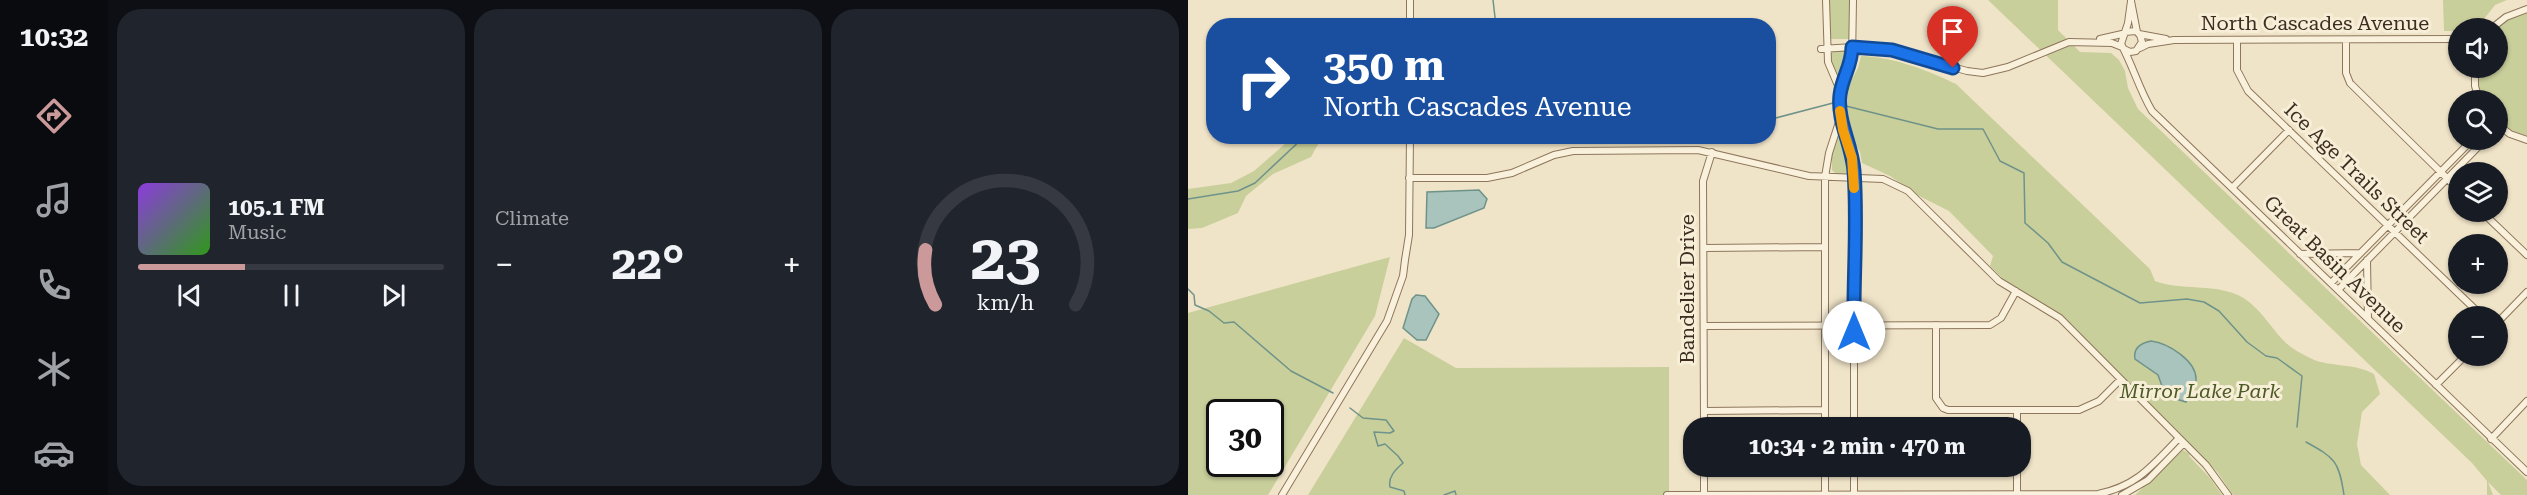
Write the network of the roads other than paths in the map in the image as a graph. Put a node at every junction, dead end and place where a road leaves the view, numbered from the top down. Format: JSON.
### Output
{"nodes":[{"id":1,"x":1410,"y":0,"type":"edge"},
{"id":2,"x":1826,"y":0,"type":"edge"},
{"id":3,"x":1853,"y":0,"type":"edge"},
{"id":4,"x":2131,"y":0,"type":"edge"},
{"id":5,"x":2527,"y":9,"type":"edge"},
{"id":6,"x":1410,"y":18,"type":"edge"},
{"id":7,"x":2505,"y":18,"type":"edge"},
{"id":8,"x":2124,"y":33,"type":"junction"},
{"id":9,"x":2138,"y":33,"type":"junction"},
{"id":10,"x":2448,"y":39,"type":"edge"},
{"id":11,"x":2172,"y":40,"type":"junction"},
{"id":12,"x":2237,"y":40,"type":"junction"},
{"id":13,"x":2346,"y":40,"type":"junction"},
{"id":14,"x":2076,"y":42,"type":"junction"},
{"id":15,"x":1852,"y":47,"type":"junction"},
{"id":16,"x":2123,"y":48,"type":"junction"},
{"id":17,"x":1824,"y":49,"type":"junction"},
{"id":18,"x":2139,"y":49,"type":"junction"},
{"id":19,"x":2133,"y":70,"type":"junction"},
{"id":20,"x":1840,"y":94,"type":"junction"},
{"id":21,"x":1840,"y":118,"type":"junction"},
{"id":22,"x":2289,"y":130,"type":"junction"},
{"id":23,"x":2508,"y":133,"type":"edge"},
{"id":24,"x":2527,"y":140,"type":"edge"},
{"id":25,"x":1410,"y":144,"type":"edge"},
{"id":26,"x":2462,"y":150,"type":"edge"},
{"id":27,"x":2475,"y":150,"type":"edge"},
{"id":28,"x":1712,"y":152,"type":"junction"},
{"id":29,"x":2440,"y":172,"type":"junction"},
{"id":30,"x":1825,"y":177,"type":"junction"},
{"id":31,"x":1409,"y":178,"type":"junction"},
{"id":32,"x":1854,"y":178,"type":"junction"},
{"id":33,"x":2447,"y":178,"type":"junction"},
{"id":34,"x":2232,"y":188,"type":"junction"},
{"id":35,"x":2492,"y":222,"type":"edge"},
{"id":36,"x":2387,"y":225,"type":"junction"},
{"id":37,"x":2394,"y":231,"type":"junction"},
{"id":38,"x":1826,"y":247,"type":"junction"},
{"id":39,"x":1704,"y":248,"type":"junction"},
{"id":40,"x":2360,"y":253,"type":"junction"},
{"id":41,"x":2300,"y":254,"type":"junction"},
{"id":42,"x":2527,"y":255,"type":"edge"},
{"id":43,"x":2367,"y":260,"type":"junction"},
{"id":44,"x":2331,"y":283,"type":"junction"},
{"id":45,"x":2338,"y":290,"type":"junction"},
{"id":46,"x":2016,"y":291,"type":"junction"},
{"id":47,"x":2527,"y":292,"type":"edge"},
{"id":48,"x":2472,"y":306,"type":"edge"},
{"id":49,"x":2508,"y":312,"type":"edge"},
{"id":50,"x":2368,"y":319,"type":"junction"},
{"id":51,"x":1825,"y":325,"type":"junction"},
{"id":52,"x":1936,"y":325,"type":"junction"},
{"id":53,"x":1704,"y":326,"type":"junction"},
{"id":54,"x":1854,"y":327,"type":"junction"},
{"id":55,"x":2455,"y":366,"type":"edge"},
{"id":56,"x":2120,"y":380,"type":"junction"},
{"id":57,"x":2436,"y":385,"type":"junction"},
{"id":58,"x":2527,"y":402,"type":"edge"},
{"id":59,"x":1826,"y":410,"type":"junction"},
{"id":60,"x":2017,"y":410,"type":"junction"},
{"id":61,"x":1704,"y":411,"type":"junction"},
{"id":62,"x":1704,"y":417,"type":"edge"},
{"id":63,"x":1826,"y":417,"type":"edge"},
{"id":64,"x":1854,"y":417,"type":"edge"},
{"id":65,"x":2017,"y":417,"type":"edge"},
{"id":66,"x":2492,"y":438,"type":"junction"},
{"id":67,"x":2182,"y":441,"type":"junction"},
{"id":68,"x":2527,"y":472,"type":"edge"},
{"id":69,"x":1704,"y":477,"type":"edge"},
{"id":70,"x":1826,"y":477,"type":"edge"},
{"id":71,"x":1854,"y":477,"type":"edge"},
{"id":72,"x":2017,"y":477,"type":"edge"},
{"id":73,"x":1704,"y":494,"type":"edge"},
{"id":74,"x":1826,"y":494,"type":"edge"},
{"id":75,"x":1854,"y":494,"type":"edge"},
{"id":76,"x":1282,"y":495,"type":"edge"},
{"id":77,"x":1667,"y":495,"type":"edge"},
{"id":78,"x":1936,"y":495,"type":"edge"},
{"id":79,"x":2017,"y":495,"type":"edge"},
{"id":80,"x":2122,"y":495,"type":"edge"},
{"id":81,"x":2228,"y":495,"type":"edge"}],
"edges":[{"from":1,"to":6,"type":"street"},
{"from":2,"to":17,"type":"street"},
{"from":3,"to":15,"type":"street"},
{"from":4,"to":8,"type":"street"},
{"from":4,"to":9,"type":"street"},
{"from":5,"to":7,"type":"street"},
{"from":8,"to":9,"type":"street"},
{"from":8,"to":14,"type":"street"},
{"from":8,"to":16,"type":"street"},
{"from":9,"to":11,"type":"street","name":"North Cascades Avenue"},
{"from":9,"to":18,"type":"street"},
{"from":10,"to":13,"type":"street","name":"North Cascades Avenue"},
{"from":11,"to":12,"type":"street","name":"North Cascades Avenue"},
{"from":11,"to":18,"type":"street","name":"North Cascades Avenue"},
{"from":12,"to":13,"type":"street","name":"North Cascades Avenue"},
{"from":12,"to":22,"type":"street","name":"Ice Age Trails Street"},
{"from":13,"to":29,"type":"street"},
{"from":14,"to":15,"type":"street"},
{"from":14,"to":16,"type":"street"},
{"from":15,"to":17,"type":"street"},
{"from":15,"to":20,"type":"street"},
{"from":16,"to":18,"type":"street"},
{"from":16,"to":19,"type":"street","name":"Great Basin Avenue"},
{"from":17,"to":20,"type":"street"},
{"from":18,"to":19,"type":"street"},
{"from":19,"to":34,"type":"street","name":"Great Basin Avenue"},
{"from":20,"to":21,"type":"street"},
{"from":21,"to":30,"type":"street"},
{"from":21,"to":32,"type":"street"},
{"from":22,"to":34,"type":"street"},
{"from":22,"to":36,"type":"street","name":"Ice Age Trails Street"},
{"from":23,"to":24,"type":"street"},
{"from":25,"to":31,"type":"street"},
{"from":26,"to":29,"type":"street"},
{"from":27,"to":33,"type":"street"},
{"from":28,"to":30,"type":"street"},
{"from":28,"to":31,"type":"street"},
{"from":28,"to":39,"type":"street","name":"Bandelier Drive"},
{"from":29,"to":33,"type":"street"},
{"from":29,"to":36,"type":"street"},
{"from":30,"to":32,"type":"street"},
{"from":30,"to":38,"type":"street"},
{"from":31,"to":76,"type":"street"},
{"from":32,"to":46,"type":"street"},
{"from":32,"to":54,"type":"street"},
{"from":33,"to":37,"type":"street"},
{"from":34,"to":41,"type":"street","name":"Great Basin Avenue"},
{"from":35,"to":42,"type":"street"},
{"from":36,"to":37,"type":"street","name":"Ice Age Trails Street"},
{"from":36,"to":40,"type":"street"},
{"from":37,"to":43,"type":"street"},
{"from":37,"to":48,"type":"street","name":"Ice Age Trails Street"},
{"from":38,"to":39,"type":"street"},
{"from":38,"to":51,"type":"street"},
{"from":39,"to":53,"type":"street","name":"Bandelier Drive"},
{"from":40,"to":41,"type":"street"},
{"from":40,"to":44,"type":"street"},
{"from":41,"to":44,"type":"street","name":"Great Basin Avenue"},
{"from":43,"to":45,"type":"street"},
{"from":43,"to":50,"type":"street"},
{"from":44,"to":45,"type":"street","name":"Great Basin Avenue"},
{"from":45,"to":50,"type":"street","name":"Great Basin Avenue"},
{"from":46,"to":52,"type":"street"},
{"from":46,"to":56,"type":"street"},
{"from":47,"to":49,"type":"street"},
{"from":50,"to":57,"type":"street","name":"Great Basin Avenue"},
{"from":51,"to":53,"type":"street"},
{"from":51,"to":54,"type":"street"},
{"from":51,"to":59,"type":"street"},
{"from":52,"to":54,"type":"street"},
{"from":52,"to":60,"type":"street"},
{"from":53,"to":61,"type":"street","name":"Bandelier Drive"},
{"from":54,"to":64,"type":"street"},
{"from":55,"to":57,"type":"street"},
{"from":56,"to":60,"type":"street"},
{"from":56,"to":67,"type":"street"},
{"from":57,"to":66,"type":"street","name":"Great Basin Avenue"},
{"from":58,"to":66,"type":"street"},
{"from":59,"to":61,"type":"street"},
{"from":59,"to":63,"type":"street"},
{"from":60,"to":65,"type":"street"},
{"from":61,"to":62,"type":"street","name":"Bandelier Drive"},
{"from":66,"to":68,"type":"street","name":"Great Basin Avenue"},
{"from":67,"to":79,"type":"street"},
{"from":67,"to":80,"type":"street"},
{"from":67,"to":81,"type":"street"},
{"from":69,"to":73,"type":"street"},
{"from":70,"to":74,"type":"street"},
{"from":71,"to":75,"type":"street"},
{"from":72,"to":79,"type":"street"},
{"from":73,"to":74,"type":"street"},
{"from":73,"to":77,"type":"street"},
{"from":74,"to":75,"type":"street"},
{"from":75,"to":78,"type":"street"},
{"from":78,"to":79,"type":"street"}]}
